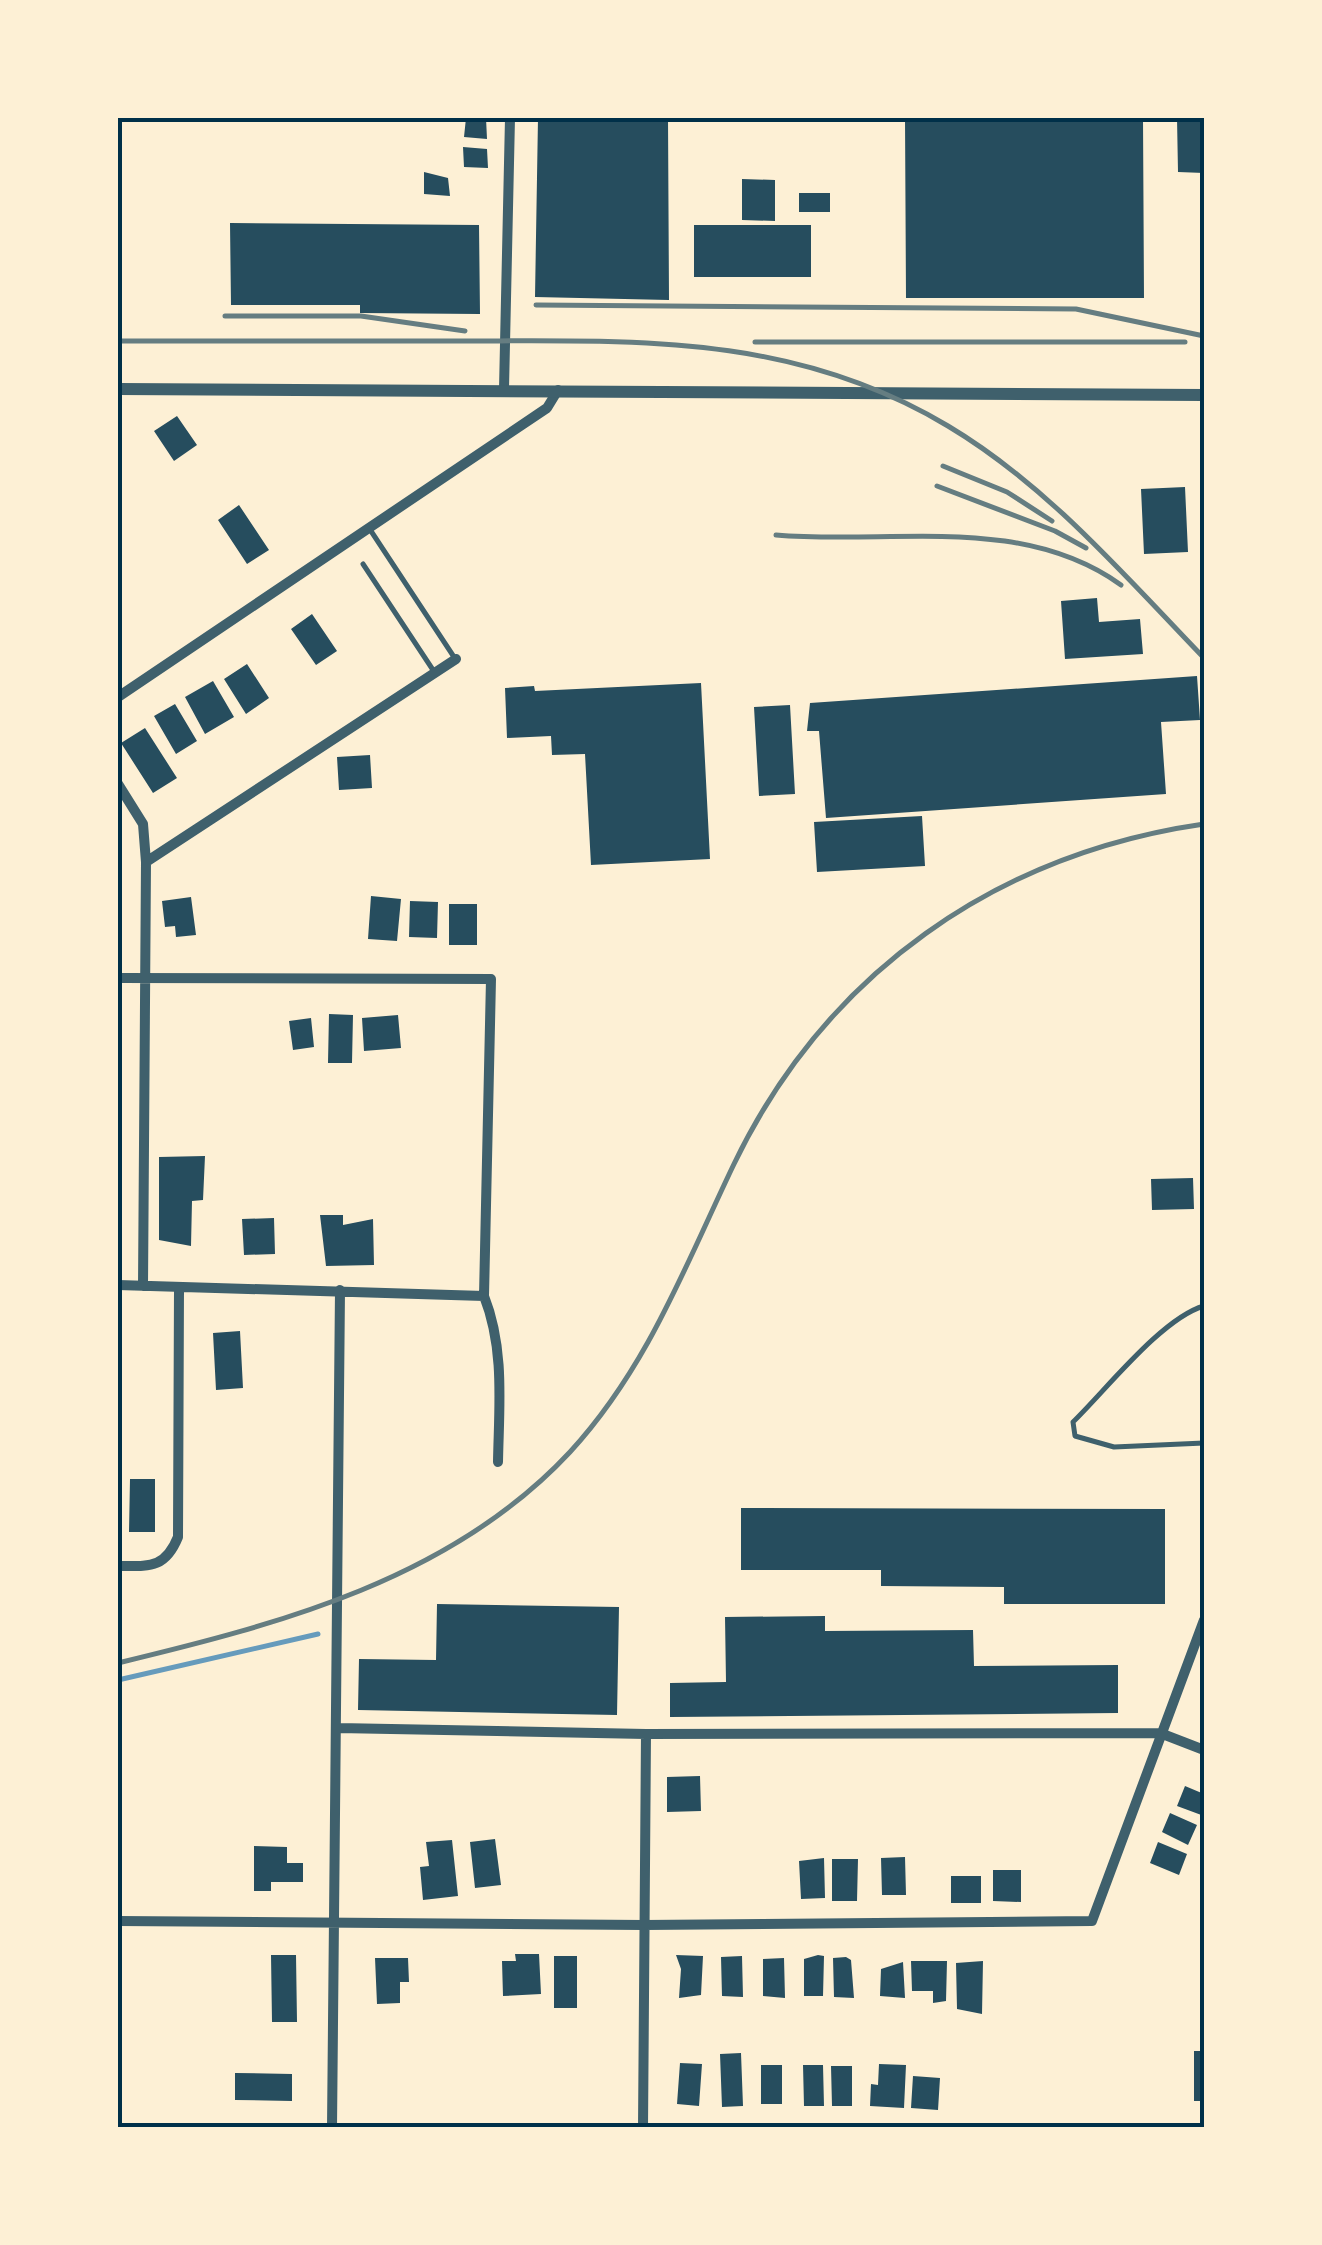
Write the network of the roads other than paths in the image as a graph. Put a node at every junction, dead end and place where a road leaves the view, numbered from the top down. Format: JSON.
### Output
{"nodes":[{"id":1,"x":510,"y":118,"type":"edge"},
{"id":2,"x":504,"y":389,"type":"junction"},
{"id":3,"x":118,"y":390,"type":"edge"},
{"id":4,"x":558,"y":390,"type":"junction"},
{"id":5,"x":1204,"y":395,"type":"edge"},
{"id":6,"x":369,"y":528,"type":"junction"},
{"id":7,"x":363,"y":564,"type":"dead end"},
{"id":8,"x":456,"y":659,"type":"joint"},
{"id":9,"x":435,"y":673,"type":"junction"},
{"id":10,"x":118,"y":696,"type":"edge"},
{"id":11,"x":118,"y":784,"type":"edge"},
{"id":12,"x":146,"y":862,"type":"junction"},
{"id":13,"x":118,"y":978,"type":"edge"},
{"id":14,"x":142,"y":978,"type":"junction"},
{"id":15,"x":118,"y":1286,"type":"edge"},
{"id":16,"x":142,"y":1286,"type":"junction"},
{"id":17,"x":178,"y":1288,"type":"junction"},
{"id":18,"x":340,"y":1290,"type":"junction"},
{"id":19,"x":484,"y":1296,"type":"junction"},
{"id":20,"x":1204,"y":1306,"type":"edge"},
{"id":21,"x":1204,"y":1443,"type":"edge"},
{"id":22,"x":498,"y":1462,"type":"dead end"},
{"id":23,"x":118,"y":1566,"type":"edge"},
{"id":24,"x":1204,"y":1620,"type":"edge"},
{"id":25,"x":338,"y":1728,"type":"junction"},
{"id":26,"x":1160,"y":1733,"type":"junction"},
{"id":27,"x":646,"y":1734,"type":"junction"},
{"id":28,"x":1204,"y":1750,"type":"edge"},
{"id":29,"x":118,"y":1921,"type":"edge"},
{"id":30,"x":334,"y":1922,"type":"junction"},
{"id":31,"x":644,"y":1925,"type":"junction"},
{"id":32,"x":332,"y":2128,"type":"edge"},
{"id":33,"x":643,"y":2128,"type":"edge"}],
"edges":[{"from":1,"to":2,"type":"street"},
{"from":2,"to":3,"type":"street"},
{"from":2,"to":4,"type":"street"},
{"from":4,"to":5,"type":"street"},
{"from":4,"to":6,"type":"street"},
{"from":6,"to":8,"type":"lane"},
{"from":6,"to":10,"type":"street"},
{"from":7,"to":9,"type":"lane"},
{"from":8,"to":9,"type":"street"},
{"from":9,"to":12,"type":"street"},
{"from":11,"to":12,"type":"street"},
{"from":12,"to":14,"type":"street"},
{"from":13,"to":14,"type":"street"},
{"from":14,"to":16,"type":"street"},
{"from":14,"to":19,"type":"street"},
{"from":15,"to":16,"type":"street"},
{"from":16,"to":17,"type":"street"},
{"from":17,"to":18,"type":"street"},
{"from":17,"to":23,"type":"street"},
{"from":18,"to":19,"type":"street"},
{"from":18,"to":25,"type":"street"},
{"from":19,"to":22,"type":"street"},
{"from":20,"to":21,"type":"lane"},
{"from":24,"to":26,"type":"street"},
{"from":25,"to":27,"type":"street"},
{"from":25,"to":30,"type":"street"},
{"from":26,"to":27,"type":"street"},
{"from":26,"to":28,"type":"street"},
{"from":26,"to":31,"type":"street"},
{"from":27,"to":31,"type":"street"},
{"from":29,"to":30,"type":"street"},
{"from":30,"to":31,"type":"street"},
{"from":30,"to":32,"type":"street"},
{"from":31,"to":33,"type":"street"}]}
